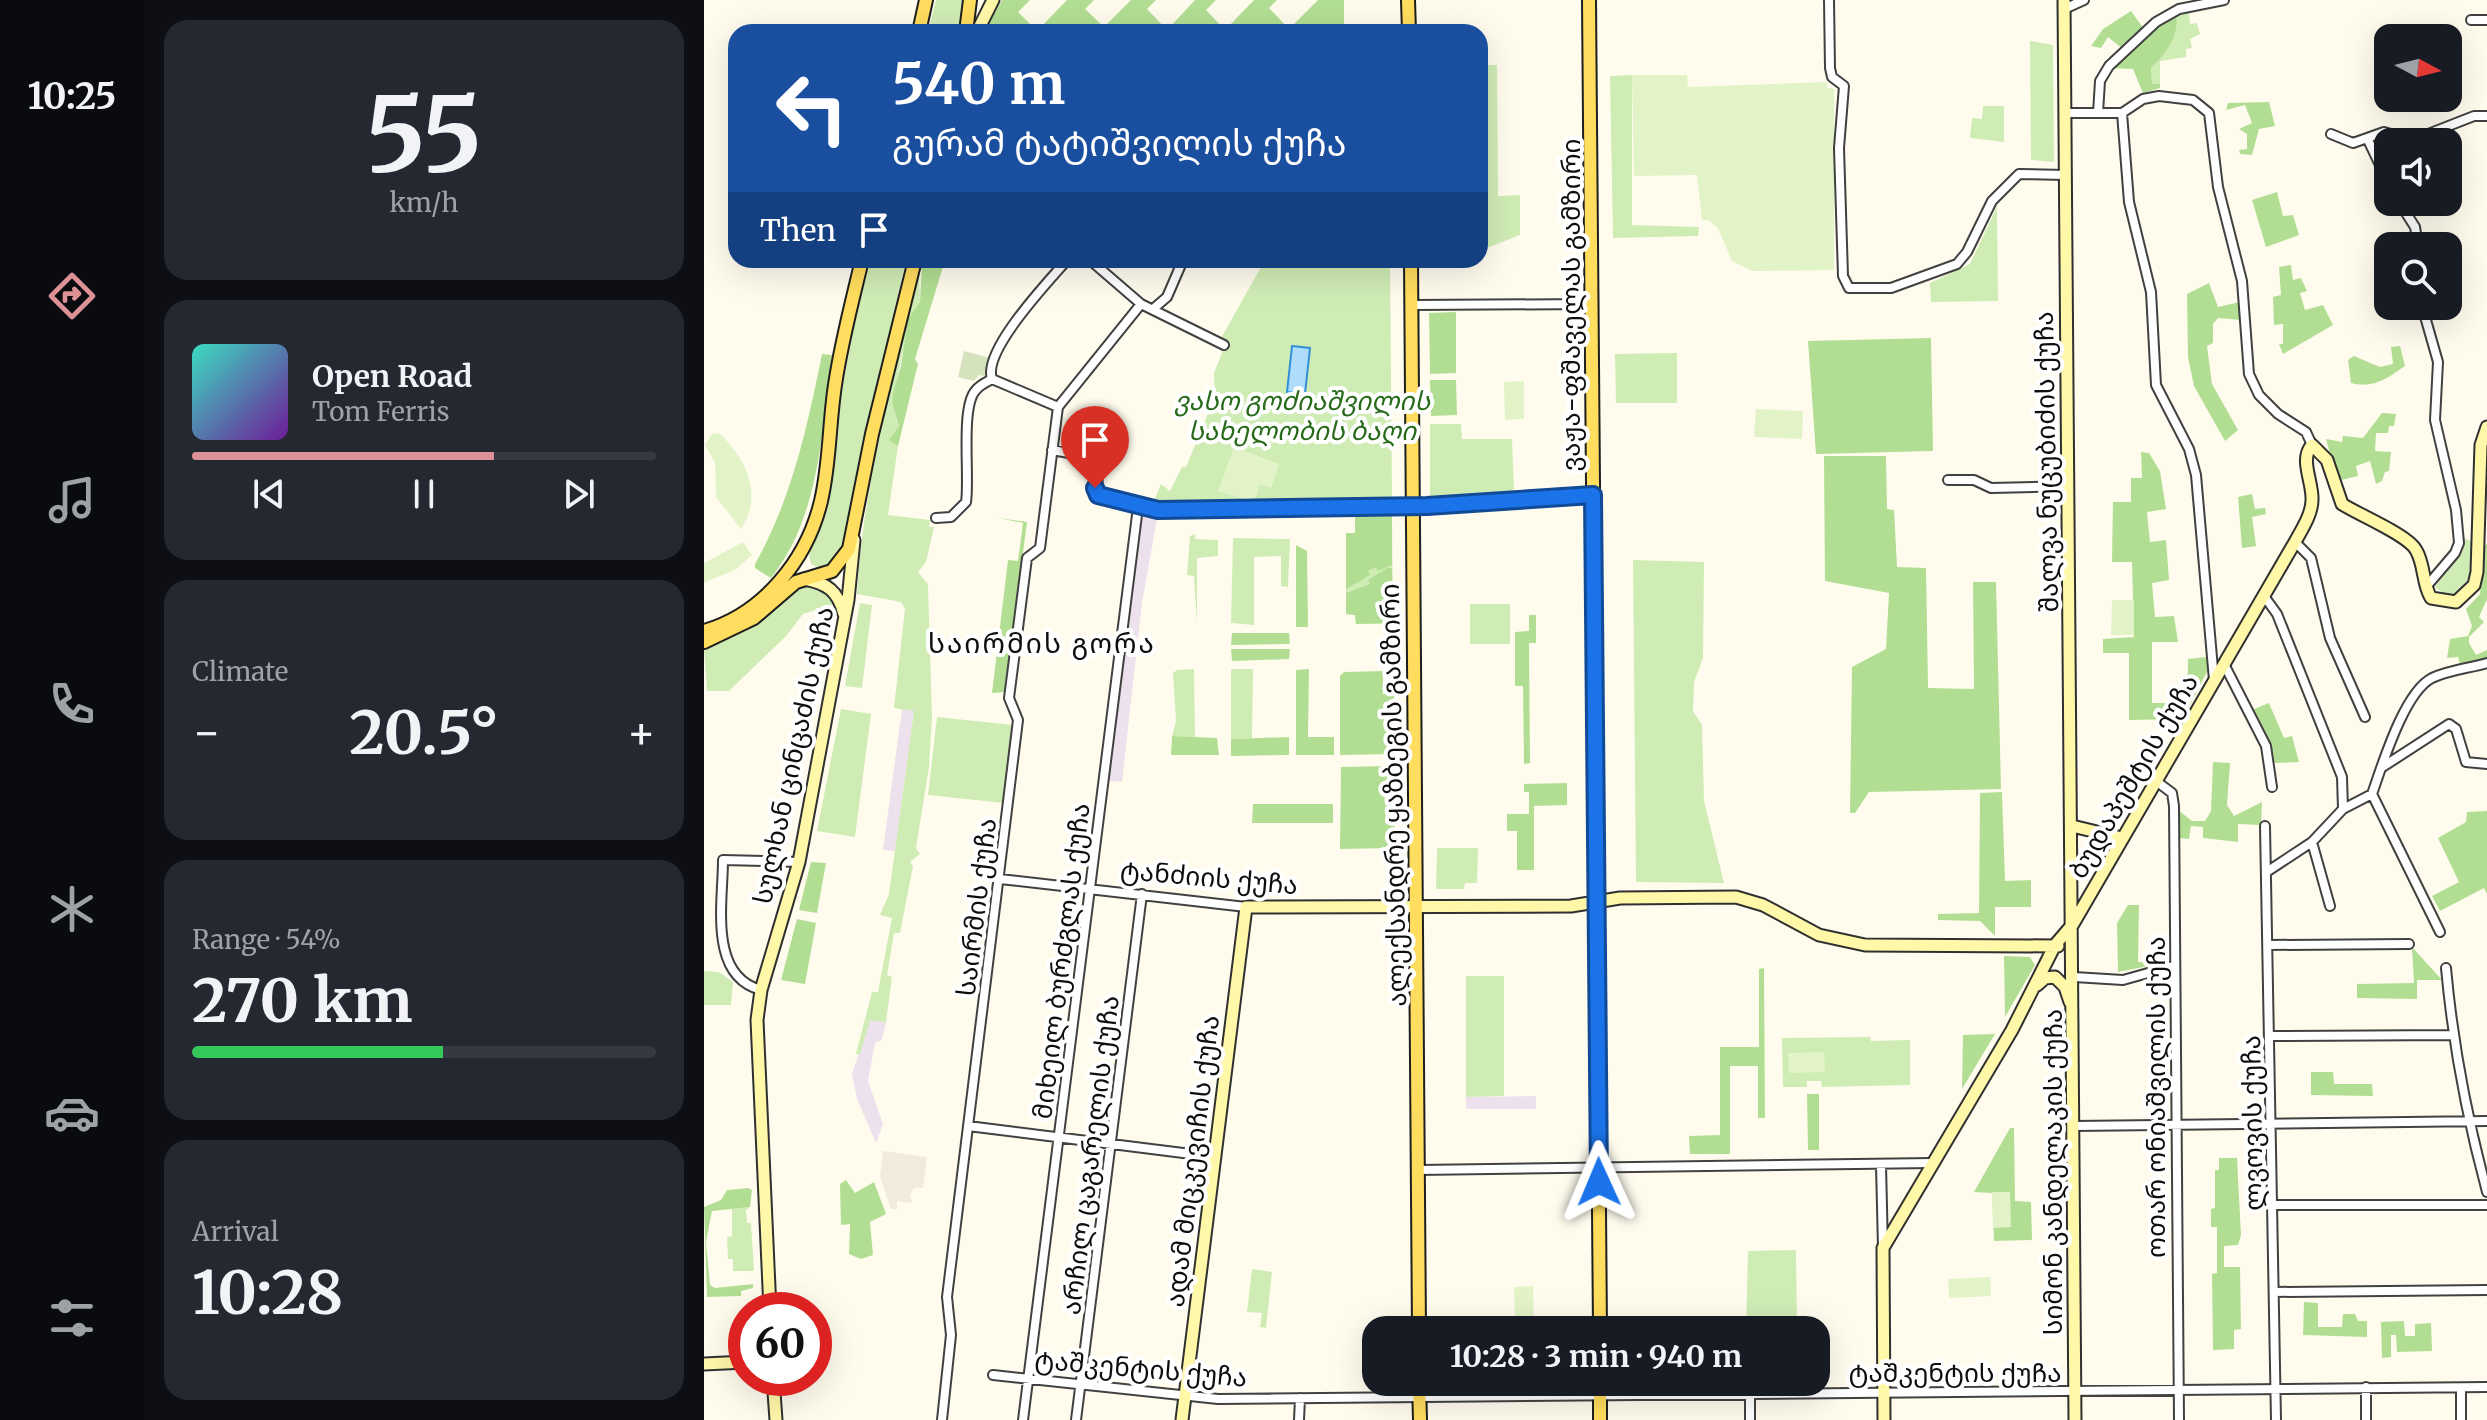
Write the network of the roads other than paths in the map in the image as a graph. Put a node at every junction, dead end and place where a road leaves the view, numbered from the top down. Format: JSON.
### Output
{"nodes":[{"id":1,"x":970,"y":0,"type":"edge"},
{"id":2,"x":986,"y":0,"type":"edge"},
{"id":3,"x":993,"y":0,"type":"edge"},
{"id":4,"x":1408,"y":0,"type":"edge"},
{"id":5,"x":1589,"y":0,"type":"edge"},
{"id":6,"x":1829,"y":0,"type":"edge"},
{"id":7,"x":2084,"y":0,"type":"edge"},
{"id":8,"x":2188,"y":0,"type":"edge"},
{"id":9,"x":2224,"y":0,"type":"edge"},
{"id":10,"x":926,"y":4,"type":"edge"},
{"id":11,"x":2064,"y":4,"type":"edge"},
{"id":12,"x":2179,"y":9,"type":"junction"},
{"id":13,"x":983,"y":15,"type":"junction"},
{"id":14,"x":2471,"y":20,"type":"dead end"},
{"id":15,"x":2487,"y":20,"type":"edge"},
{"id":16,"x":921,"y":24,"type":"edge"},
{"id":17,"x":967,"y":24,"type":"edge"},
{"id":18,"x":980,"y":24,"type":"edge"},
{"id":19,"x":1409,"y":24,"type":"edge"},
{"id":20,"x":2065,"y":113,"type":"junction"},
{"id":21,"x":2098,"y":113,"type":"junction"},
{"id":22,"x":2122,"y":113,"type":"junction"},
{"id":23,"x":2487,"y":116,"type":"edge"},
{"id":24,"x":2331,"y":134,"type":"dead end"},
{"id":25,"x":2368,"y":140,"type":"junction"},
{"id":26,"x":2374,"y":153,"type":"edge"},
{"id":27,"x":2066,"y":175,"type":"junction"},
{"id":28,"x":860,"y":268,"type":"edge"},
{"id":29,"x":913,"y":268,"type":"edge"},
{"id":30,"x":1061,"y":268,"type":"edge"},
{"id":31,"x":1099,"y":268,"type":"edge"},
{"id":32,"x":1180,"y":268,"type":"edge"},
{"id":33,"x":1411,"y":268,"type":"edge"},
{"id":34,"x":1141,"y":304,"type":"junction"},
{"id":35,"x":1592,"y":304,"type":"junction"},
{"id":36,"x":1412,"y":305,"type":"junction"},
{"id":37,"x":1153,"y":309,"type":"junction"},
{"id":38,"x":2426,"y":320,"type":"edge"},
{"id":39,"x":1224,"y":345,"type":"dead end"},
{"id":40,"x":992,"y":379,"type":"junction"},
{"id":41,"x":1058,"y":407,"type":"junction"},
{"id":42,"x":2487,"y":427,"type":"edge"},
{"id":43,"x":2312,"y":445,"type":"junction"},
{"id":44,"x":1052,"y":450,"type":"junction"},
{"id":45,"x":1948,"y":480,"type":"dead end"},
{"id":46,"x":2069,"y":486,"type":"junction"},
{"id":47,"x":1593,"y":495,"type":"junction"},
{"id":48,"x":1138,"y":507,"type":"junction"},
{"id":49,"x":1412,"y":507,"type":"junction"},
{"id":50,"x":936,"y":518,"type":"dead end"},
{"id":51,"x":854,"y":539,"type":"junction"},
{"id":52,"x":2295,"y":542,"type":"junction"},
{"id":53,"x":804,"y":579,"type":"junction"},
{"id":54,"x":2425,"y":588,"type":"junction"},
{"id":55,"x":2264,"y":596,"type":"junction"},
{"id":56,"x":844,"y":615,"type":"junction"},
{"id":57,"x":704,"y":631,"type":"edge"},
{"id":58,"x":704,"y":642,"type":"edge"},
{"id":59,"x":2487,"y":663,"type":"edge"},
{"id":60,"x":2224,"y":664,"type":"junction"},
{"id":61,"x":2214,"y":681,"type":"junction"},
{"id":62,"x":2365,"y":717,"type":"dead end"},
{"id":63,"x":2487,"y":764,"type":"edge"},
{"id":64,"x":2381,"y":768,"type":"junction"},
{"id":65,"x":2156,"y":781,"type":"junction"},
{"id":66,"x":2272,"y":787,"type":"dead end"},
{"id":67,"x":2372,"y":794,"type":"junction"},
{"id":68,"x":2343,"y":809,"type":"junction"},
{"id":69,"x":2072,"y":826,"type":"junction"},
{"id":70,"x":2265,"y":826,"type":"dead end"},
{"id":71,"x":2122,"y":838,"type":"junction"},
{"id":72,"x":2312,"y":842,"type":"junction"},
{"id":73,"x":799,"y":862,"type":"junction"},
{"id":74,"x":2268,"y":871,"type":"junction"},
{"id":75,"x":1000,"y":879,"type":"junction"},
{"id":76,"x":1090,"y":888,"type":"junction"},
{"id":77,"x":1142,"y":894,"type":"junction"},
{"id":78,"x":1596,"y":902,"type":"junction"},
{"id":79,"x":2330,"y":906,"type":"dead end"},
{"id":80,"x":1246,"y":907,"type":"junction"},
{"id":81,"x":1416,"y":907,"type":"junction"},
{"id":82,"x":2073,"y":924,"type":"junction"},
{"id":83,"x":2440,"y":932,"type":"dead end"},
{"id":84,"x":2409,"y":944,"type":"dead end"},
{"id":85,"x":2055,"y":945,"type":"junction"},
{"id":86,"x":2269,"y":945,"type":"junction"},
{"id":87,"x":2073,"y":950,"type":"junction"},
{"id":88,"x":2173,"y":966,"type":"junction"},
{"id":89,"x":2446,"y":968,"type":"dead end"},
{"id":90,"x":2074,"y":977,"type":"junction"},
{"id":91,"x":2034,"y":989,"type":"junction"},
{"id":92,"x":761,"y":990,"type":"junction"},
{"id":93,"x":2073,"y":1018,"type":"junction"},
{"id":94,"x":2452,"y":1035,"type":"junction"},
{"id":95,"x":2271,"y":1036,"type":"junction"},
{"id":96,"x":2487,"y":1121,"type":"edge"},
{"id":97,"x":2468,"y":1122,"type":"junction"},
{"id":98,"x":2272,"y":1124,"type":"junction"},
{"id":99,"x":2175,"y":1125,"type":"junction"},
{"id":100,"x":968,"y":1126,"type":"junction"},
{"id":101,"x":2074,"y":1126,"type":"junction"},
{"id":102,"x":1059,"y":1137,"type":"junction"},
{"id":103,"x":1112,"y":1143,"type":"junction"},
{"id":104,"x":1215,"y":1157,"type":"junction"},
{"id":105,"x":1933,"y":1163,"type":"junction"},
{"id":106,"x":1881,"y":1166,"type":"junction"},
{"id":107,"x":1598,"y":1168,"type":"junction"},
{"id":108,"x":1418,"y":1170,"type":"junction"},
{"id":109,"x":2487,"y":1192,"type":"edge"},
{"id":110,"x":2273,"y":1205,"type":"junction"},
{"id":111,"x":2487,"y":1205,"type":"edge"},
{"id":112,"x":1883,"y":1248,"type":"junction"},
{"id":113,"x":2487,"y":1290,"type":"edge"},
{"id":114,"x":769,"y":1292,"type":"edge"},
{"id":115,"x":2274,"y":1292,"type":"junction"},
{"id":116,"x":1419,"y":1316,"type":"edge"},
{"id":117,"x":1600,"y":1316,"type":"edge"},
{"id":118,"x":728,"y":1363,"type":"edge"},
{"id":119,"x":704,"y":1364,"type":"edge"},
{"id":120,"x":993,"y":1375,"type":"dead end"},
{"id":121,"x":1028,"y":1379,"type":"junction"},
{"id":122,"x":1081,"y":1385,"type":"junction"},
{"id":123,"x":2366,"y":1387,"type":"junction"},
{"id":124,"x":2487,"y":1387,"type":"edge"},
{"id":125,"x":2276,"y":1388,"type":"junction"},
{"id":126,"x":2461,"y":1388,"type":"junction"},
{"id":127,"x":2178,"y":1390,"type":"junction"},
{"id":128,"x":2075,"y":1391,"type":"junction"},
{"id":129,"x":1830,"y":1392,"type":"edge"},
{"id":130,"x":1884,"y":1392,"type":"junction"},
{"id":131,"x":774,"y":1396,"type":"edge"},
{"id":132,"x":1439,"y":1396,"type":"edge"},
{"id":133,"x":1600,"y":1396,"type":"edge"},
{"id":134,"x":1750,"y":1396,"type":"edge"},
{"id":135,"x":1185,"y":1397,"type":"junction"},
{"id":136,"x":1419,"y":1397,"type":"junction"},
{"id":137,"x":1300,"y":1398,"type":"junction"},
{"id":138,"x":776,"y":1420,"type":"edge"},
{"id":139,"x":942,"y":1420,"type":"edge"},
{"id":140,"x":1023,"y":1420,"type":"edge"},
{"id":141,"x":1076,"y":1420,"type":"edge"},
{"id":142,"x":1182,"y":1420,"type":"edge"},
{"id":143,"x":1299,"y":1420,"type":"edge"},
{"id":144,"x":1420,"y":1420,"type":"edge"},
{"id":145,"x":1600,"y":1420,"type":"edge"},
{"id":146,"x":1750,"y":1420,"type":"edge"},
{"id":147,"x":1884,"y":1420,"type":"edge"},
{"id":148,"x":2075,"y":1420,"type":"edge"},
{"id":149,"x":2179,"y":1420,"type":"edge"},
{"id":150,"x":2276,"y":1420,"type":"edge"},
{"id":151,"x":2366,"y":1420,"type":"edge"},
{"id":152,"x":2461,"y":1420,"type":"edge"}],
"edges":[{"from":1,"to":17,"type":"main road"},
{"from":2,"to":13,"type":"main road"},
{"from":3,"to":13,"type":"main road"},
{"from":4,"to":19,"type":"main road"},
{"from":5,"to":35,"type":"main road","name":"ვაჟა-ფშაველას გამზირი"},
{"from":6,"to":27,"type":"street"},
{"from":7,"to":11,"type":"street"},
{"from":8,"to":12,"type":"street"},
{"from":9,"to":12,"type":"street"},
{"from":10,"to":16,"type":"main road"},
{"from":11,"to":20,"type":"main road","name":"შალვა ნუცუბიძის ქუჩა"},
{"from":12,"to":21,"type":"street"},
{"from":13,"to":18,"type":"main road"},
{"from":14,"to":15,"type":"street"},
{"from":20,"to":21,"type":"street"},
{"from":20,"to":27,"type":"main road","name":"შალვა ნუცუბიძის ქუჩა"},
{"from":21,"to":22,"type":"street"},
{"from":22,"to":43,"type":"street"},
{"from":22,"to":61,"type":"street"},
{"from":23,"to":25,"type":"street"},
{"from":24,"to":25,"type":"street"},
{"from":25,"to":26,"type":"street"},
{"from":27,"to":46,"type":"main road","name":"შალვა ნუცუბიძის ქუჩა"},
{"from":28,"to":57,"type":"main road"},
{"from":29,"to":51,"type":"main road","name":"სულხან ცინცაძის ქუჩა"},
{"from":30,"to":40,"type":"street"},
{"from":31,"to":34,"type":"street"},
{"from":32,"to":37,"type":"street"},
{"from":33,"to":36,"type":"main road","name":"ალექსანდრე ყაზბეგის გამზირი"},
{"from":34,"to":37,"type":"street"},
{"from":34,"to":41,"type":"street"},
{"from":35,"to":36,"type":"street"},
{"from":35,"to":47,"type":"main road","name":"ვაჟა-ფშაველას გამზირი"},
{"from":36,"to":49,"type":"main road","name":"ალექსანდრე ყაზბეგის გამზირი"},
{"from":37,"to":39,"type":"street"},
{"from":38,"to":54,"type":"street"},
{"from":40,"to":41,"type":"street"},
{"from":40,"to":50,"type":"street"},
{"from":41,"to":44,"type":"street","name":"საირმის ქუჩა"},
{"from":42,"to":54,"type":"main road"},
{"from":43,"to":52,"type":"main road","name":"ბუდაპეშტის ქუჩა"},
{"from":43,"to":54,"type":"main road"},
{"from":44,"to":48,"type":"street"},
{"from":44,"to":75,"type":"street","name":"საირმის ქუჩა"},
{"from":45,"to":46,"type":"street"},
{"from":46,"to":69,"type":"main road","name":"შალვა ნუცუბიძის ქუჩა"},
{"from":47,"to":49,"type":"street"},
{"from":47,"to":78,"type":"main road","name":"ვაჟა-ფშაველას გამზირი"},
{"from":48,"to":49,"type":"street"},
{"from":48,"to":76,"type":"street","name":"მიხეილ ბურძგლას ქუჩა"},
{"from":49,"to":81,"type":"main road","name":"ალექსანდრე ყაზბეგის გამზირი"},
{"from":51,"to":53,"type":"main road"},
{"from":51,"to":56,"type":"main road","name":"სულხან ცინცაძის ქუჩა"},
{"from":52,"to":55,"type":"main road","name":"ბუდაპეშტის ქუჩა"},
{"from":52,"to":62,"type":"street"},
{"from":53,"to":56,"type":"main road"},
{"from":53,"to":58,"type":"main road"},
{"from":55,"to":60,"type":"main road","name":"ბუდაპეშტის ქუჩა"},
{"from":55,"to":68,"type":"street"},
{"from":56,"to":73,"type":"main road","name":"სულხან ცინცაძის ქუჩა"},
{"from":59,"to":64,"type":"street"},
{"from":60,"to":61,"type":"main road","name":"ბუდაპეშტის ქუჩა"},
{"from":60,"to":66,"type":"street"},
{"from":61,"to":65,"type":"main road","name":"ბუდაპეშტის ქუჩა"},
{"from":63,"to":64,"type":"street"},
{"from":64,"to":67,"type":"street"},
{"from":65,"to":71,"type":"main road","name":"ბუდაპეშტის ქუჩა"},
{"from":65,"to":88,"type":"street","name":"ოთარ ონიაშვილის ქუჩა"},
{"from":67,"to":68,"type":"street"},
{"from":67,"to":83,"type":"street"},
{"from":68,"to":72,"type":"street"},
{"from":69,"to":71,"type":"main road"},
{"from":69,"to":82,"type":"main road","name":"შალვა ნუცუბიძის ქუჩა"},
{"from":70,"to":74,"type":"street","name":"ლვოვის ქუჩა"},
{"from":71,"to":82,"type":"main road","name":"ბუდაპეშტის ქუჩა"},
{"from":72,"to":74,"type":"street"},
{"from":72,"to":79,"type":"street"},
{"from":73,"to":92,"type":"main road","name":"სულხან ცინცაძის ქუჩა"},
{"from":73,"to":92,"type":"street"},
{"from":74,"to":86,"type":"street","name":"ლვოვის ქუჩა"},
{"from":75,"to":76,"type":"street","name":"ტანძიის ქუჩა"},
{"from":75,"to":100,"type":"street","name":"საირმის ქუჩა"},
{"from":76,"to":77,"type":"street","name":"ტანძიის ქუჩა"},
{"from":76,"to":102,"type":"street","name":"მიხეილ ბურძგლას ქუჩა"},
{"from":77,"to":80,"type":"street","name":"ტანძიის ქუჩა"},
{"from":77,"to":103,"type":"street","name":"არჩილ ცაგარელის ქუჩა"},
{"from":78,"to":81,"type":"main road","name":"ტანძიის ქუჩა"},
{"from":78,"to":85,"type":"main road","name":"ტანძიის ქუჩა"},
{"from":78,"to":107,"type":"main road","name":"ვაჟა-ფშაველას გამზირი"},
{"from":80,"to":81,"type":"main road","name":"ტანძიის ქუჩა"},
{"from":80,"to":104,"type":"main road","name":"ადამ მიცკევიჩის ქუჩა"},
{"from":81,"to":108,"type":"main road","name":"ალექსანდრე ყაზბეგის გამზირი"},
{"from":82,"to":85,"type":"main road","name":"ბუდაპეშტის ქუჩა"},
{"from":82,"to":87,"type":"main road","name":"სიმონ კანდელაკის ქუჩა"},
{"from":84,"to":86,"type":"street"},
{"from":85,"to":87,"type":"main road","name":"ტანძიის ქუჩა"},
{"from":85,"to":91,"type":"main road","name":"ბუდაპეშტის ქუჩა"},
{"from":86,"to":95,"type":"street","name":"ლვოვის ქუჩა"},
{"from":87,"to":90,"type":"main road","name":"სიმონ კანდელაკის ქუჩა"},
{"from":88,"to":90,"type":"street"},
{"from":88,"to":99,"type":"street","name":"ოთარ ონიაშვილის ქუჩა"},
{"from":89,"to":94,"type":"street"},
{"from":90,"to":93,"type":"main road","name":"სიმონ კანდელაკის ქუჩა"},
{"from":91,"to":93,"type":"main road"},
{"from":91,"to":105,"type":"main road","name":"ბუდაპეშტის ქუჩა"},
{"from":92,"to":114,"type":"main road","name":"სულხან ცინცაძის ქუჩა"},
{"from":93,"to":101,"type":"main road","name":"სიმონ კანდელაკის ქუჩა"},
{"from":94,"to":95,"type":"street"},
{"from":94,"to":97,"type":"street"},
{"from":95,"to":98,"type":"street","name":"ლვოვის ქუჩა"},
{"from":96,"to":97,"type":"street"},
{"from":97,"to":98,"type":"street"},
{"from":97,"to":109,"type":"street"},
{"from":98,"to":99,"type":"street"},
{"from":98,"to":110,"type":"street","name":"ლვოვის ქუჩა"},
{"from":99,"to":101,"type":"street"},
{"from":99,"to":127,"type":"street","name":"ოთარ ონიაშვილის ქუჩა"},
{"from":100,"to":102,"type":"street"},
{"from":100,"to":139,"type":"street","name":"საირმის ქუჩა"},
{"from":101,"to":128,"type":"main road","name":"სიმონ კანდელაკის ქუჩა"},
{"from":102,"to":103,"type":"street"},
{"from":102,"to":121,"type":"street","name":"მიხეილ ბურძგლას ქუჩა"},
{"from":103,"to":104,"type":"street"},
{"from":103,"to":122,"type":"street","name":"არჩილ ცაგარელის ქუჩა"},
{"from":104,"to":135,"type":"main road","name":"ადამ მიცკევიჩის ქუჩა"},
{"from":105,"to":106,"type":"street"},
{"from":105,"to":112,"type":"main road","name":"ბუდაპეშტის ქუჩა"},
{"from":106,"to":107,"type":"street"},
{"from":106,"to":112,"type":"street"},
{"from":107,"to":108,"type":"street"},
{"from":107,"to":117,"type":"main road","name":"ვაჟა-ფშაველას გამზირი"},
{"from":108,"to":116,"type":"main road","name":"ალექსანდრე ყაზბეგის გამზირი"},
{"from":110,"to":111,"type":"street"},
{"from":110,"to":115,"type":"street","name":"ლვოვის ქუჩა"},
{"from":112,"to":130,"type":"main road"},
{"from":113,"to":115,"type":"street"},
{"from":115,"to":125,"type":"street","name":"ლვოვის ქუჩა"},
{"from":118,"to":119,"type":"main road"},
{"from":120,"to":121,"type":"street","name":"ტაშკენტის ქუჩა"},
{"from":121,"to":122,"type":"street","name":"ტაშკენტის ქუჩა"},
{"from":121,"to":140,"type":"street","name":"მიხეილ ბურძგლას ქუჩა"},
{"from":122,"to":135,"type":"street","name":"ტაშკენტის ქუჩა"},
{"from":122,"to":141,"type":"street","name":"არჩილ ცაგარელის ქუჩა"},
{"from":123,"to":125,"type":"street","name":"ტაშკენტის ქუჩა"},
{"from":123,"to":126,"type":"street","name":"ტაშკენტის ქუჩა"},
{"from":123,"to":151,"type":"street"},
{"from":124,"to":126,"type":"street","name":"ტაშკენტის ქუჩა"},
{"from":125,"to":127,"type":"street","name":"ტაშკენტის ქუჩა"},
{"from":125,"to":150,"type":"street","name":"ლვოვის ქუჩა"},
{"from":126,"to":152,"type":"street"},
{"from":127,"to":128,"type":"street","name":"ტაშკენტის ქუჩა"},
{"from":127,"to":149,"type":"street","name":"ოთარ ონიაშვილის ქუჩა"},
{"from":128,"to":130,"type":"street","name":"ტაშკენტის ქუჩა"},
{"from":128,"to":148,"type":"main road","name":"სიმონ კანდელაკის ქუჩა"},
{"from":129,"to":130,"type":"street","name":"ტაშკენტის ქუჩა"},
{"from":130,"to":147,"type":"main road"},
{"from":131,"to":138,"type":"main road"},
{"from":132,"to":136,"type":"street","name":"ტაშკენტის ქუჩა"},
{"from":133,"to":145,"type":"main road"},
{"from":134,"to":146,"type":"street"},
{"from":135,"to":137,"type":"street","name":"ტაშკენტის ქუჩა"},
{"from":135,"to":142,"type":"main road","name":"ადამ მიცკევიჩის ქუჩა"},
{"from":136,"to":137,"type":"street","name":"ტაშკენტის ქუჩა"},
{"from":136,"to":144,"type":"main road"},
{"from":137,"to":143,"type":"street"}]}
